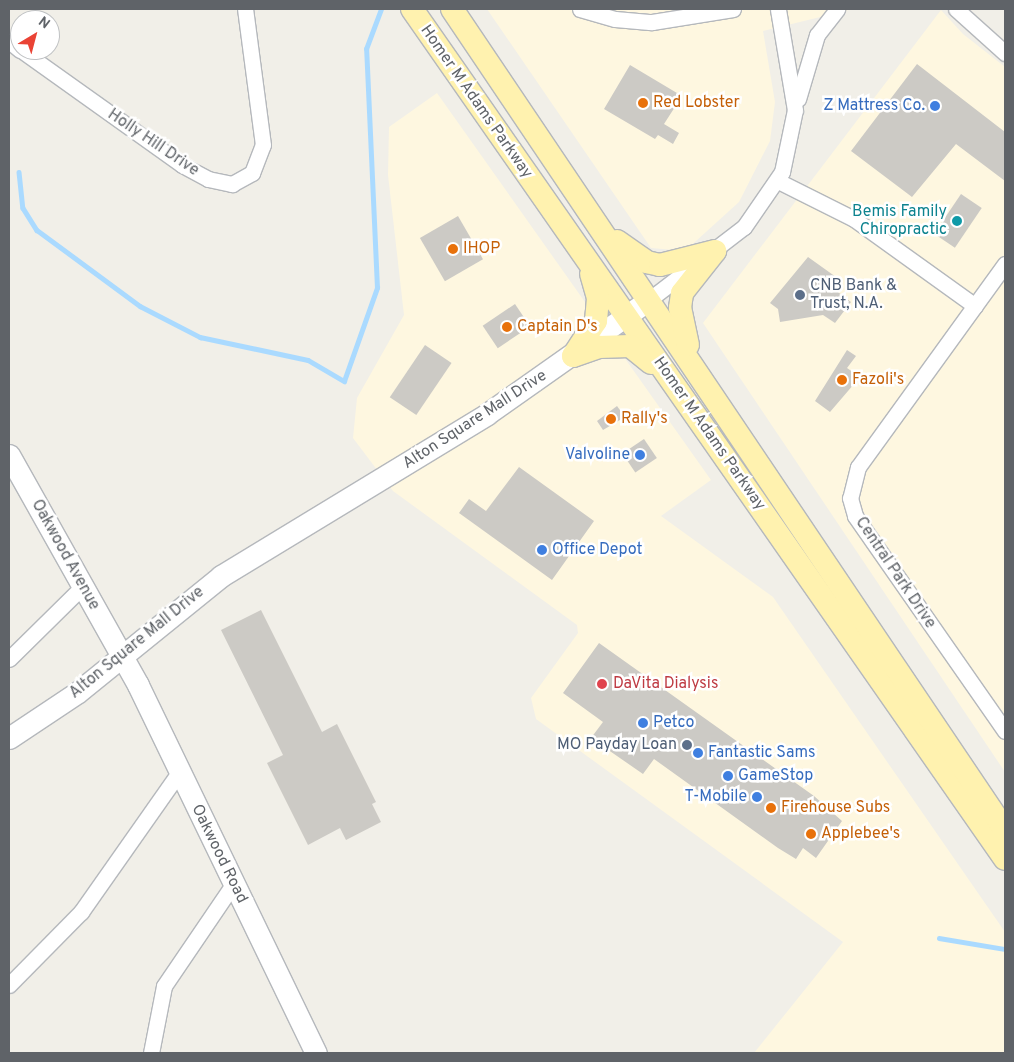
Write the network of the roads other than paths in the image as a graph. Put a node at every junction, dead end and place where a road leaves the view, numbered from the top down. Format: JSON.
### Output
{"nodes":[{"id":1,"x":245,"y":9,"type":"edge"},
{"id":2,"x":412,"y":9,"type":"edge"},
{"id":3,"x":454,"y":9,"type":"edge"},
{"id":4,"x":580,"y":9,"type":"edge"},
{"id":5,"x":733,"y":9,"type":"edge"},
{"id":6,"x":778,"y":9,"type":"edge"},
{"id":7,"x":837,"y":9,"type":"edge"},
{"id":8,"x":956,"y":9,"type":"edge"},
{"id":9,"x":1005,"y":54,"type":"edge"},
{"id":10,"x":34,"y":60,"type":"edge"},
{"id":11,"x":795,"y":110,"type":"junction"},
{"id":12,"x":778,"y":181,"type":"junction"},
{"id":13,"x":600,"y":227,"type":"junction"},
{"id":14,"x":577,"y":246,"type":"junction"},
{"id":15,"x":715,"y":251,"type":"junction"},
{"id":16,"x":1005,"y":264,"type":"edge"},
{"id":17,"x":650,"y":299,"type":"junction"},
{"id":18,"x":975,"y":306,"type":"junction"},
{"id":19,"x":627,"y":316,"type":"junction"},
{"id":20,"x":572,"y":356,"type":"junction"},
{"id":21,"x":694,"y":363,"type":"junction"},
{"id":22,"x":674,"y":384,"type":"junction"},
{"id":23,"x":9,"y":455,"type":"edge"},
{"id":24,"x":83,"y":586,"type":"junction"},
{"id":25,"x":120,"y":656,"type":"junction"},
{"id":26,"x":9,"y":659,"type":"edge"},
{"id":27,"x":1005,"y":731,"type":"edge"},
{"id":28,"x":9,"y":738,"type":"edge"},
{"id":29,"x":180,"y":771,"type":"junction"},
{"id":30,"x":1005,"y":830,"type":"edge"},
{"id":31,"x":1005,"y":859,"type":"edge"},
{"id":32,"x":234,"y":883,"type":"junction"},
{"id":33,"x":9,"y":986,"type":"edge"},
{"id":34,"x":151,"y":1053,"type":"edge"},
{"id":35,"x":316,"y":1053,"type":"edge"}],
"edges":[{"from":1,"to":10,"type":"street","name":"Holly Hill Drive"},
{"from":2,"to":14,"type":"main road","name":"Homer M Adams Parkway"},
{"from":3,"to":13,"type":"main road","name":"Homer M Adams Parkway"},
{"from":4,"to":5,"type":"street"},
{"from":6,"to":11,"type":"street","name":"Alton Square Mall Drive"},
{"from":7,"to":11,"type":"street"},
{"from":8,"to":9,"type":"street"},
{"from":11,"to":12,"type":"street","name":"Alton Square Mall Drive"},
{"from":12,"to":15,"type":"street","name":"Alton Square Mall Drive"},
{"from":12,"to":18,"type":"street"},
{"from":13,"to":15,"type":"main road"},
{"from":13,"to":17,"type":"main road","name":"Homer M Adams Parkway"},
{"from":14,"to":19,"type":"main road","name":"Homer M Adams Parkway"},
{"from":14,"to":20,"type":"main road"},
{"from":15,"to":17,"type":"street","name":"Alton Square Mall Drive"},
{"from":15,"to":21,"type":"main road"},
{"from":16,"to":18,"type":"street","name":"Central Park Drive"},
{"from":17,"to":19,"type":"street","name":"Alton Square Mall Drive"},
{"from":17,"to":21,"type":"main road","name":"Homer M Adams Parkway"},
{"from":18,"to":27,"type":"street","name":"Central Park Drive"},
{"from":19,"to":20,"type":"street","name":"Alton Square Mall Drive"},
{"from":19,"to":22,"type":"main road","name":"Homer M Adams Parkway"},
{"from":20,"to":22,"type":"main road"},
{"from":20,"to":25,"type":"street","name":"Alton Square Mall Drive"},
{"from":21,"to":30,"type":"main road","name":"Homer M Adams Parkway"},
{"from":22,"to":31,"type":"main road","name":"Homer M Adams Parkway"},
{"from":23,"to":24,"type":"street","name":"Oakwood Avenue"},
{"from":24,"to":25,"type":"street","name":"Oakwood Avenue"},
{"from":24,"to":26,"type":"street"},
{"from":25,"to":28,"type":"street","name":"Alton Square Mall Drive"},
{"from":25,"to":29,"type":"street","name":"Oakwood Road"},
{"from":29,"to":32,"type":"street","name":"Oakwood Road"},
{"from":29,"to":33,"type":"street"},
{"from":32,"to":34,"type":"street"},
{"from":32,"to":35,"type":"street","name":"Oakwood Road"}]}
